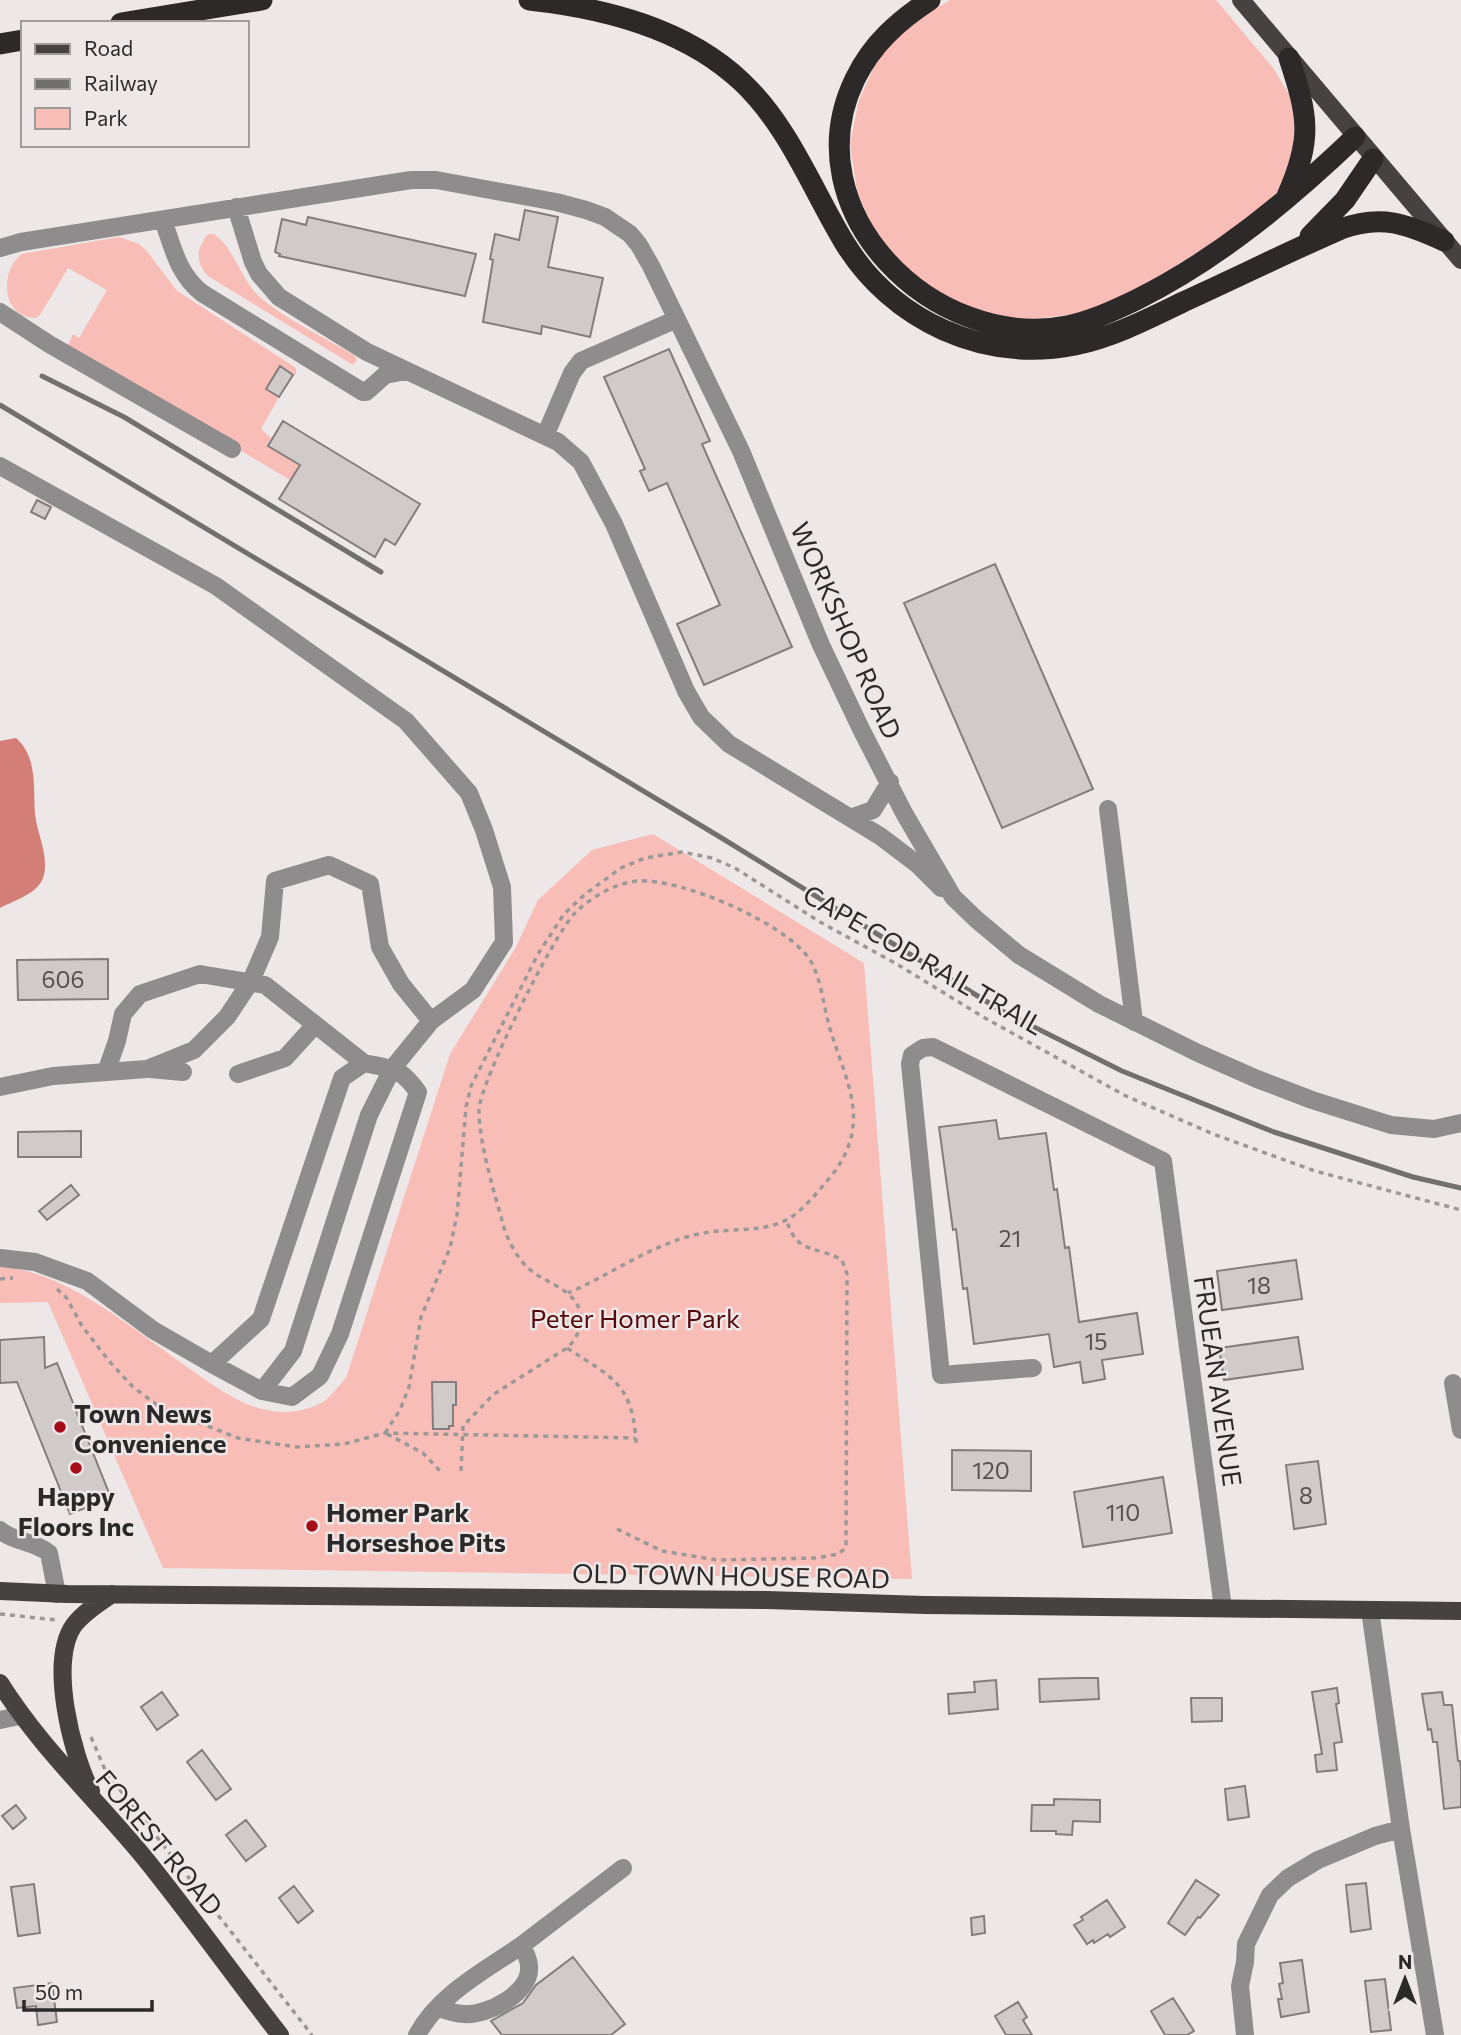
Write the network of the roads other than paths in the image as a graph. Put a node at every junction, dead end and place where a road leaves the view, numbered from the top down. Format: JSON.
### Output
{"nodes":[{"id":1,"x":262,"y":0,"type":"edge"},
{"id":2,"x":528,"y":0,"type":"edge"},
{"id":3,"x":930,"y":0,"type":"edge"},
{"id":4,"x":1241,"y":0,"type":"edge"},
{"id":5,"x":133,"y":21,"type":"edge"},
{"id":6,"x":21,"y":40,"type":"edge"},
{"id":7,"x":0,"y":44,"type":"edge"},
{"id":8,"x":1289,"y":58,"type":"junction"},
{"id":9,"x":1355,"y":137,"type":"junction"},
{"id":10,"x":1373,"y":159,"type":"junction"},
{"id":11,"x":1286,"y":198,"type":"junction"},
{"id":12,"x":236,"y":207,"type":"junction"},
{"id":13,"x":163,"y":220,"type":"junction"},
{"id":14,"x":1444,"y":241,"type":"junction"},
{"id":15,"x":0,"y":248,"type":"edge"},
{"id":16,"x":1295,"y":249,"type":"junction"},
{"id":17,"x":1461,"y":260,"type":"edge"},
{"id":18,"x":0,"y":312,"type":"edge"},
{"id":19,"x":677,"y":319,"type":"junction"},
{"id":20,"x":406,"y":371,"type":"junction"},
{"id":21,"x":545,"y":436,"type":"junction"},
{"id":22,"x":232,"y":449,"type":"dead end"},
{"id":23,"x":0,"y":466,"type":"edge"},
{"id":24,"x":890,"y":782,"type":"junction"},
{"id":25,"x":1108,"y":808,"type":"dead end"},
{"id":26,"x":850,"y":818,"type":"junction"},
{"id":27,"x":953,"y":897,"type":"junction"},
{"id":28,"x":251,"y":981,"type":"junction"},
{"id":29,"x":431,"y":1021,"type":"junction"},
{"id":30,"x":314,"y":1025,"type":"junction"},
{"id":31,"x":1140,"y":1025,"type":"junction"},
{"id":32,"x":364,"y":1063,"type":"junction"},
{"id":33,"x":147,"y":1069,"type":"junction"},
{"id":34,"x":392,"y":1069,"type":"junction"},
{"id":35,"x":106,"y":1072,"type":"junction"},
{"id":36,"x":183,"y":1072,"type":"dead end"},
{"id":37,"x":238,"y":1074,"type":"dead end"},
{"id":38,"x":0,"y":1087,"type":"edge"},
{"id":39,"x":1461,"y":1123,"type":"edge"},
{"id":40,"x":0,"y":1258,"type":"edge"},
{"id":41,"x":212,"y":1364,"type":"junction"},
{"id":42,"x":1033,"y":1368,"type":"dead end"},
{"id":43,"x":1453,"y":1384,"type":"dead end"},
{"id":44,"x":262,"y":1391,"type":"junction"},
{"id":45,"x":1461,"y":1430,"type":"edge"},
{"id":46,"x":0,"y":1530,"type":"edge"},
{"id":47,"x":0,"y":1591,"type":"edge"},
{"id":48,"x":57,"y":1594,"type":"junction"},
{"id":49,"x":112,"y":1594,"type":"junction"},
{"id":50,"x":1223,"y":1608,"type":"junction"},
{"id":51,"x":1370,"y":1610,"type":"junction"},
{"id":52,"x":1461,"y":1611,"type":"edge"},
{"id":53,"x":0,"y":1683,"type":"edge"},
{"id":54,"x":20,"y":1716,"type":"junction"},
{"id":55,"x":0,"y":1720,"type":"edge"},
{"id":56,"x":103,"y":1812,"type":"junction"},
{"id":57,"x":1401,"y":1829,"type":"junction"},
{"id":58,"x":623,"y":1868,"type":"dead end"},
{"id":59,"x":522,"y":1945,"type":"junction"},
{"id":60,"x":437,"y":2008,"type":"junction"},
{"id":61,"x":280,"y":2035,"type":"edge"},
{"id":62,"x":417,"y":2035,"type":"edge"},
{"id":63,"x":1245,"y":2035,"type":"edge"},
{"id":64,"x":1435,"y":2035,"type":"edge"}],
"edges":[{"from":1,"to":5,"type":"highway"},
{"from":2,"to":16,"type":"highway"},
{"from":3,"to":11,"type":"highway"},
{"from":4,"to":8,"type":"main road"},
{"from":6,"to":7,"type":"highway"},
{"from":8,"to":9,"type":"main road"},
{"from":8,"to":11,"type":"highway"},
{"from":9,"to":10,"type":"main road"},
{"from":9,"to":11,"type":"highway"},
{"from":10,"to":14,"type":"main road"},
{"from":10,"to":16,"type":"highway"},
{"from":12,"to":13,"type":"street","name":"WORKSHOP ROAD"},
{"from":12,"to":19,"type":"street","name":"WORKSHOP ROAD"},
{"from":12,"to":20,"type":"street"},
{"from":13,"to":15,"type":"street","name":"WORKSHOP ROAD"},
{"from":13,"to":20,"type":"street"},
{"from":14,"to":16,"type":"highway"},
{"from":14,"to":17,"type":"main road"},
{"from":18,"to":22,"type":"street"},
{"from":19,"to":21,"type":"street"},
{"from":19,"to":24,"type":"street","name":"WORKSHOP ROAD"},
{"from":20,"to":21,"type":"street"},
{"from":21,"to":26,"type":"street"},
{"from":23,"to":29,"type":"street"},
{"from":24,"to":26,"type":"street"},
{"from":24,"to":27,"type":"street","name":"WORKSHOP ROAD"},
{"from":25,"to":31,"type":"street"},
{"from":26,"to":27,"type":"street"},
{"from":27,"to":31,"type":"street","name":"WORKSHOP ROAD"},
{"from":28,"to":29,"type":"street"},
{"from":28,"to":30,"type":"street"},
{"from":28,"to":33,"type":"street"},
{"from":28,"to":35,"type":"street"},
{"from":29,"to":34,"type":"street"},
{"from":30,"to":32,"type":"street"},
{"from":30,"to":37,"type":"street"},
{"from":31,"to":39,"type":"street","name":"WORKSHOP ROAD"},
{"from":32,"to":34,"type":"street"},
{"from":32,"to":41,"type":"street"},
{"from":33,"to":35,"type":"street"},
{"from":33,"to":36,"type":"street"},
{"from":34,"to":44,"type":"street"},
{"from":34,"to":44,"type":"street"},
{"from":35,"to":38,"type":"street"},
{"from":40,"to":41,"type":"street"},
{"from":41,"to":44,"type":"street"},
{"from":42,"to":50,"type":"street","name":"FRUEAN AVENUE"},
{"from":43,"to":45,"type":"street"},
{"from":46,"to":48,"type":"street"},
{"from":47,"to":48,"type":"main road","name":"OLD TOWN HOUSE ROAD"},
{"from":48,"to":49,"type":"main road","name":"OLD TOWN HOUSE ROAD"},
{"from":49,"to":50,"type":"main road","name":"OLD TOWN HOUSE ROAD"},
{"from":49,"to":56,"type":"main road"},
{"from":50,"to":51,"type":"main road","name":"OLD TOWN HOUSE ROAD"},
{"from":51,"to":52,"type":"main road","name":"OLD TOWN HOUSE ROAD"},
{"from":51,"to":57,"type":"street"},
{"from":53,"to":54,"type":"main road","name":"FOREST ROAD"},
{"from":54,"to":55,"type":"street"},
{"from":54,"to":56,"type":"main road","name":"FOREST ROAD"},
{"from":56,"to":61,"type":"main road","name":"FOREST ROAD"},
{"from":57,"to":63,"type":"street"},
{"from":57,"to":64,"type":"street"},
{"from":58,"to":59,"type":"street"},
{"from":59,"to":60,"type":"street"},
{"from":59,"to":60,"type":"street"},
{"from":60,"to":62,"type":"street"}]}
